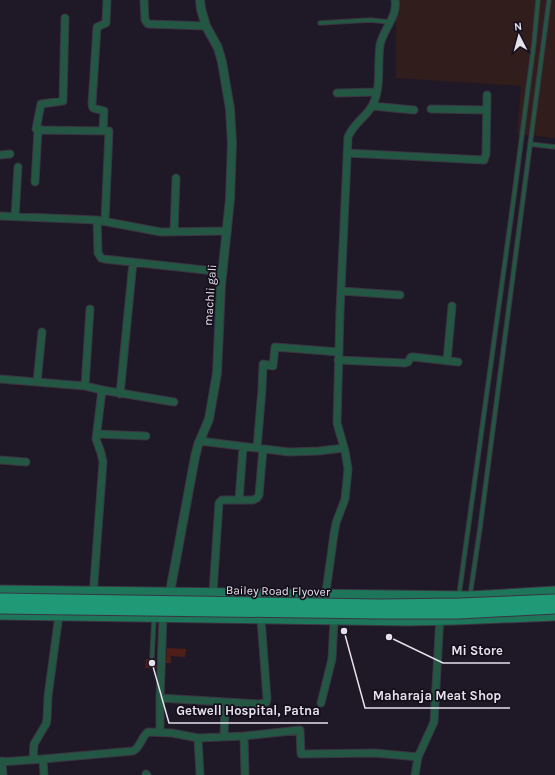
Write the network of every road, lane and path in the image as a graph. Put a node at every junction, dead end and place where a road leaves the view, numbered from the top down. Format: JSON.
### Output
{"nodes":[{"id":1,"x":107,"y":0,"type":"edge"},
{"id":2,"x":144,"y":0,"type":"edge"},
{"id":3,"x":200,"y":0,"type":"edge"},
{"id":4,"x":395,"y":0,"type":"edge"},
{"id":5,"x":538,"y":0,"type":"edge"},
{"id":6,"x":549,"y":0,"type":"edge"},
{"id":7,"x":65,"y":18,"type":"dead end"},
{"id":8,"x":320,"y":22,"type":"dead end"},
{"id":9,"x":390,"y":22,"type":"junction"},
{"id":10,"x":206,"y":26,"type":"junction"},
{"id":11,"x":377,"y":92,"type":"junction"},
{"id":12,"x":337,"y":93,"type":"dead end"},
{"id":13,"x":487,"y":95,"type":"dead end"},
{"id":14,"x":372,"y":106,"type":"junction"},
{"id":15,"x":431,"y":109,"type":"dead end"},
{"id":16,"x":414,"y":110,"type":"dead end"},
{"id":17,"x":487,"y":110,"type":"junction"},
{"id":18,"x":40,"y":129,"type":"junction"},
{"id":19,"x":104,"y":130,"type":"junction"},
{"id":20,"x":530,"y":144,"type":"junction"},
{"id":21,"x":555,"y":147,"type":"edge"},
{"id":22,"x":347,"y":153,"type":"junction"},
{"id":23,"x":0,"y":154,"type":"edge"},
{"id":24,"x":10,"y":154,"type":"dead end"},
{"id":25,"x":18,"y":167,"type":"dead end"},
{"id":26,"x":176,"y":178,"type":"dead end"},
{"id":27,"x":35,"y":182,"type":"dead end"},
{"id":28,"x":0,"y":216,"type":"edge"},
{"id":29,"x":15,"y":217,"type":"junction"},
{"id":30,"x":101,"y":221,"type":"junction"},
{"id":31,"x":227,"y":231,"type":"junction"},
{"id":32,"x":174,"y":232,"type":"junction"},
{"id":33,"x":133,"y":262,"type":"junction"},
{"id":34,"x":223,"y":272,"type":"junction"},
{"id":35,"x":341,"y":291,"type":"junction"},
{"id":36,"x":400,"y":295,"type":"dead end"},
{"id":37,"x":452,"y":306,"type":"dead end"},
{"id":38,"x":90,"y":309,"type":"dead end"},
{"id":39,"x":42,"y":332,"type":"dead end"},
{"id":40,"x":339,"y":352,"type":"junction"},
{"id":41,"x":338,"y":360,"type":"junction"},
{"id":42,"x":447,"y":361,"type":"junction"},
{"id":43,"x":458,"y":362,"type":"dead end"},
{"id":44,"x":0,"y":380,"type":"edge"},
{"id":45,"x":37,"y":382,"type":"junction"},
{"id":46,"x":85,"y":386,"type":"junction"},
{"id":47,"x":102,"y":390,"type":"junction"},
{"id":48,"x":120,"y":394,"type":"junction"},
{"id":49,"x":174,"y":402,"type":"dead end"},
{"id":50,"x":97,"y":434,"type":"junction"},
{"id":51,"x":146,"y":436,"type":"dead end"},
{"id":52,"x":200,"y":442,"type":"junction"},
{"id":53,"x":243,"y":447,"type":"junction"},
{"id":54,"x":344,"y":448,"type":"junction"},
{"id":55,"x":260,"y":449,"type":"junction"},
{"id":56,"x":0,"y":460,"type":"edge"},
{"id":57,"x":26,"y":462,"type":"dead end"},
{"id":58,"x":240,"y":500,"type":"junction"},
{"id":59,"x":0,"y":590,"type":"edge"},
{"id":60,"x":94,"y":591,"type":"junction"},
{"id":61,"x":156,"y":592,"type":"junction"},
{"id":62,"x":170,"y":592,"type":"junction"},
{"id":63,"x":213,"y":592,"type":"junction"},
{"id":64,"x":326,"y":593,"type":"junction"},
{"id":65,"x":554,"y":594,"type":"edge"},
{"id":66,"x":438,"y":596,"type":"junction"},
{"id":67,"x":459,"y":596,"type":"junction"},
{"id":68,"x":470,"y":596,"type":"junction"},
{"id":69,"x":0,"y":599,"type":"edge"},
{"id":70,"x":0,"y":608,"type":"edge"},
{"id":71,"x":555,"y":608,"type":"edge"},
{"id":72,"x":0,"y":615,"type":"edge"},
{"id":73,"x":59,"y":616,"type":"junction"},
{"id":74,"x":92,"y":616,"type":"junction"},
{"id":75,"x":555,"y":616,"type":"edge"},
{"id":76,"x":159,"y":617,"type":"junction"},
{"id":77,"x":260,"y":619,"type":"junction"},
{"id":78,"x":323,"y":620,"type":"junction"},
{"id":79,"x":334,"y":620,"type":"junction"},
{"id":80,"x":440,"y":621,"type":"junction"},
{"id":81,"x":152,"y":657,"type":"dead end"},
{"id":82,"x":160,"y":698,"type":"junction"},
{"id":83,"x":225,"y":702,"type":"junction"},
{"id":84,"x":320,"y":703,"type":"dead end"},
{"id":85,"x":160,"y":732,"type":"junction"},
{"id":86,"x":244,"y":736,"type":"junction"},
{"id":87,"x":198,"y":738,"type":"junction"},
{"id":88,"x":224,"y":738,"type":"junction"},
{"id":89,"x":418,"y":757,"type":"junction"},
{"id":90,"x":43,"y":759,"type":"junction"},
{"id":91,"x":32,"y":760,"type":"junction"},
{"id":92,"x":1,"y":761,"type":"edge"},
{"id":93,"x":3,"y":775,"type":"edge"},
{"id":94,"x":44,"y":775,"type":"edge"},
{"id":95,"x":200,"y":775,"type":"edge"},
{"id":96,"x":245,"y":775,"type":"edge"},
{"id":97,"x":415,"y":775,"type":"edge"}],
"edges":[{"from":1,"to":19,"type":"street"},
{"from":2,"to":10,"type":"street"},
{"from":3,"to":10,"type":"street","name":"machli gali"},
{"from":4,"to":9,"type":"street"},
{"from":5,"to":67,"type":"lane"},
{"from":6,"to":20,"type":"lane"},
{"from":7,"to":18,"type":"street"},
{"from":8,"to":9,"type":"lane"},
{"from":9,"to":11,"type":"street"},
{"from":10,"to":31,"type":"street","name":"machli gali"},
{"from":11,"to":12,"type":"street"},
{"from":11,"to":14,"type":"street"},
{"from":13,"to":17,"type":"street"},
{"from":14,"to":16,"type":"street"},
{"from":14,"to":22,"type":"street"},
{"from":15,"to":17,"type":"street"},
{"from":17,"to":22,"type":"street"},
{"from":18,"to":19,"type":"street"},
{"from":18,"to":27,"type":"street"},
{"from":19,"to":30,"type":"street"},
{"from":20,"to":21,"type":"lane"},
{"from":20,"to":68,"type":"lane"},
{"from":22,"to":35,"type":"street"},
{"from":23,"to":24,"type":"street"},
{"from":25,"to":29,"type":"street"},
{"from":26,"to":32,"type":"street"},
{"from":28,"to":29,"type":"street"},
{"from":29,"to":30,"type":"street"},
{"from":30,"to":32,"type":"street"},
{"from":30,"to":33,"type":"street"},
{"from":31,"to":32,"type":"street"},
{"from":31,"to":34,"type":"street","name":"machli gali"},
{"from":33,"to":34,"type":"street"},
{"from":33,"to":48,"type":"street"},
{"from":34,"to":52,"type":"street","name":"machli gali"},
{"from":35,"to":36,"type":"street"},
{"from":35,"to":40,"type":"street"},
{"from":37,"to":42,"type":"street"},
{"from":38,"to":46,"type":"street"},
{"from":39,"to":45,"type":"street"},
{"from":40,"to":41,"type":"street"},
{"from":40,"to":55,"type":"street"},
{"from":41,"to":42,"type":"street"},
{"from":41,"to":54,"type":"street"},
{"from":42,"to":43,"type":"street"},
{"from":44,"to":45,"type":"street"},
{"from":45,"to":46,"type":"street"},
{"from":46,"to":47,"type":"street"},
{"from":47,"to":48,"type":"street"},
{"from":47,"to":50,"type":"street"},
{"from":48,"to":49,"type":"street"},
{"from":50,"to":51,"type":"street"},
{"from":50,"to":60,"type":"street"},
{"from":52,"to":53,"type":"street"},
{"from":52,"to":62,"type":"street","name":"machli gali"},
{"from":53,"to":55,"type":"street"},
{"from":53,"to":58,"type":"street"},
{"from":54,"to":55,"type":"street"},
{"from":54,"to":64,"type":"street"},
{"from":55,"to":58,"type":"street"},
{"from":56,"to":57,"type":"street"},
{"from":58,"to":63,"type":"street"},
{"from":59,"to":60,"type":"main road"},
{"from":60,"to":61,"type":"main road"},
{"from":60,"to":74,"type":"street"},
{"from":61,"to":62,"type":"main road"},
{"from":61,"to":76,"type":"main road"},
{"from":62,"to":63,"type":"main road"},
{"from":63,"to":64,"type":"main road"},
{"from":64,"to":66,"type":"main road"},
{"from":64,"to":78,"type":"street"},
{"from":65,"to":68,"type":"main road"},
{"from":65,"to":69,"type":"highway","name":"Bailey Road Flyover","bridge":true},
{"from":65,"to":75,"type":"main road"},
{"from":66,"to":67,"type":"main road"},
{"from":66,"to":80,"type":"street"},
{"from":67,"to":68,"type":"main road"},
{"from":70,"to":71,"type":"highway","name":"Bailey Road Flyover","bridge":true},
{"from":72,"to":73,"type":"main road"},
{"from":73,"to":74,"type":"main road"},
{"from":73,"to":91,"type":"street"},
{"from":74,"to":76,"type":"main road"},
{"from":75,"to":80,"type":"main road"},
{"from":76,"to":77,"type":"main road"},
{"from":76,"to":81,"type":"lane"},
{"from":76,"to":82,"type":"street"},
{"from":77,"to":78,"type":"main road"},
{"from":77,"to":83,"type":"street"},
{"from":78,"to":79,"type":"main road"},
{"from":79,"to":80,"type":"main road"},
{"from":79,"to":84,"type":"street"},
{"from":80,"to":89,"type":"street"},
{"from":82,"to":83,"type":"street"},
{"from":82,"to":85,"type":"street"},
{"from":83,"to":88,"type":"street"},
{"from":85,"to":87,"type":"street"},
{"from":85,"to":90,"type":"street"},
{"from":86,"to":88,"type":"street"},
{"from":86,"to":89,"type":"street"},
{"from":86,"to":96,"type":"street"},
{"from":87,"to":88,"type":"street"},
{"from":87,"to":95,"type":"street"},
{"from":89,"to":97,"type":"street"},
{"from":90,"to":91,"type":"street"},
{"from":90,"to":94,"type":"street"},
{"from":91,"to":92,"type":"street"},
{"from":92,"to":93,"type":"street"}]}
